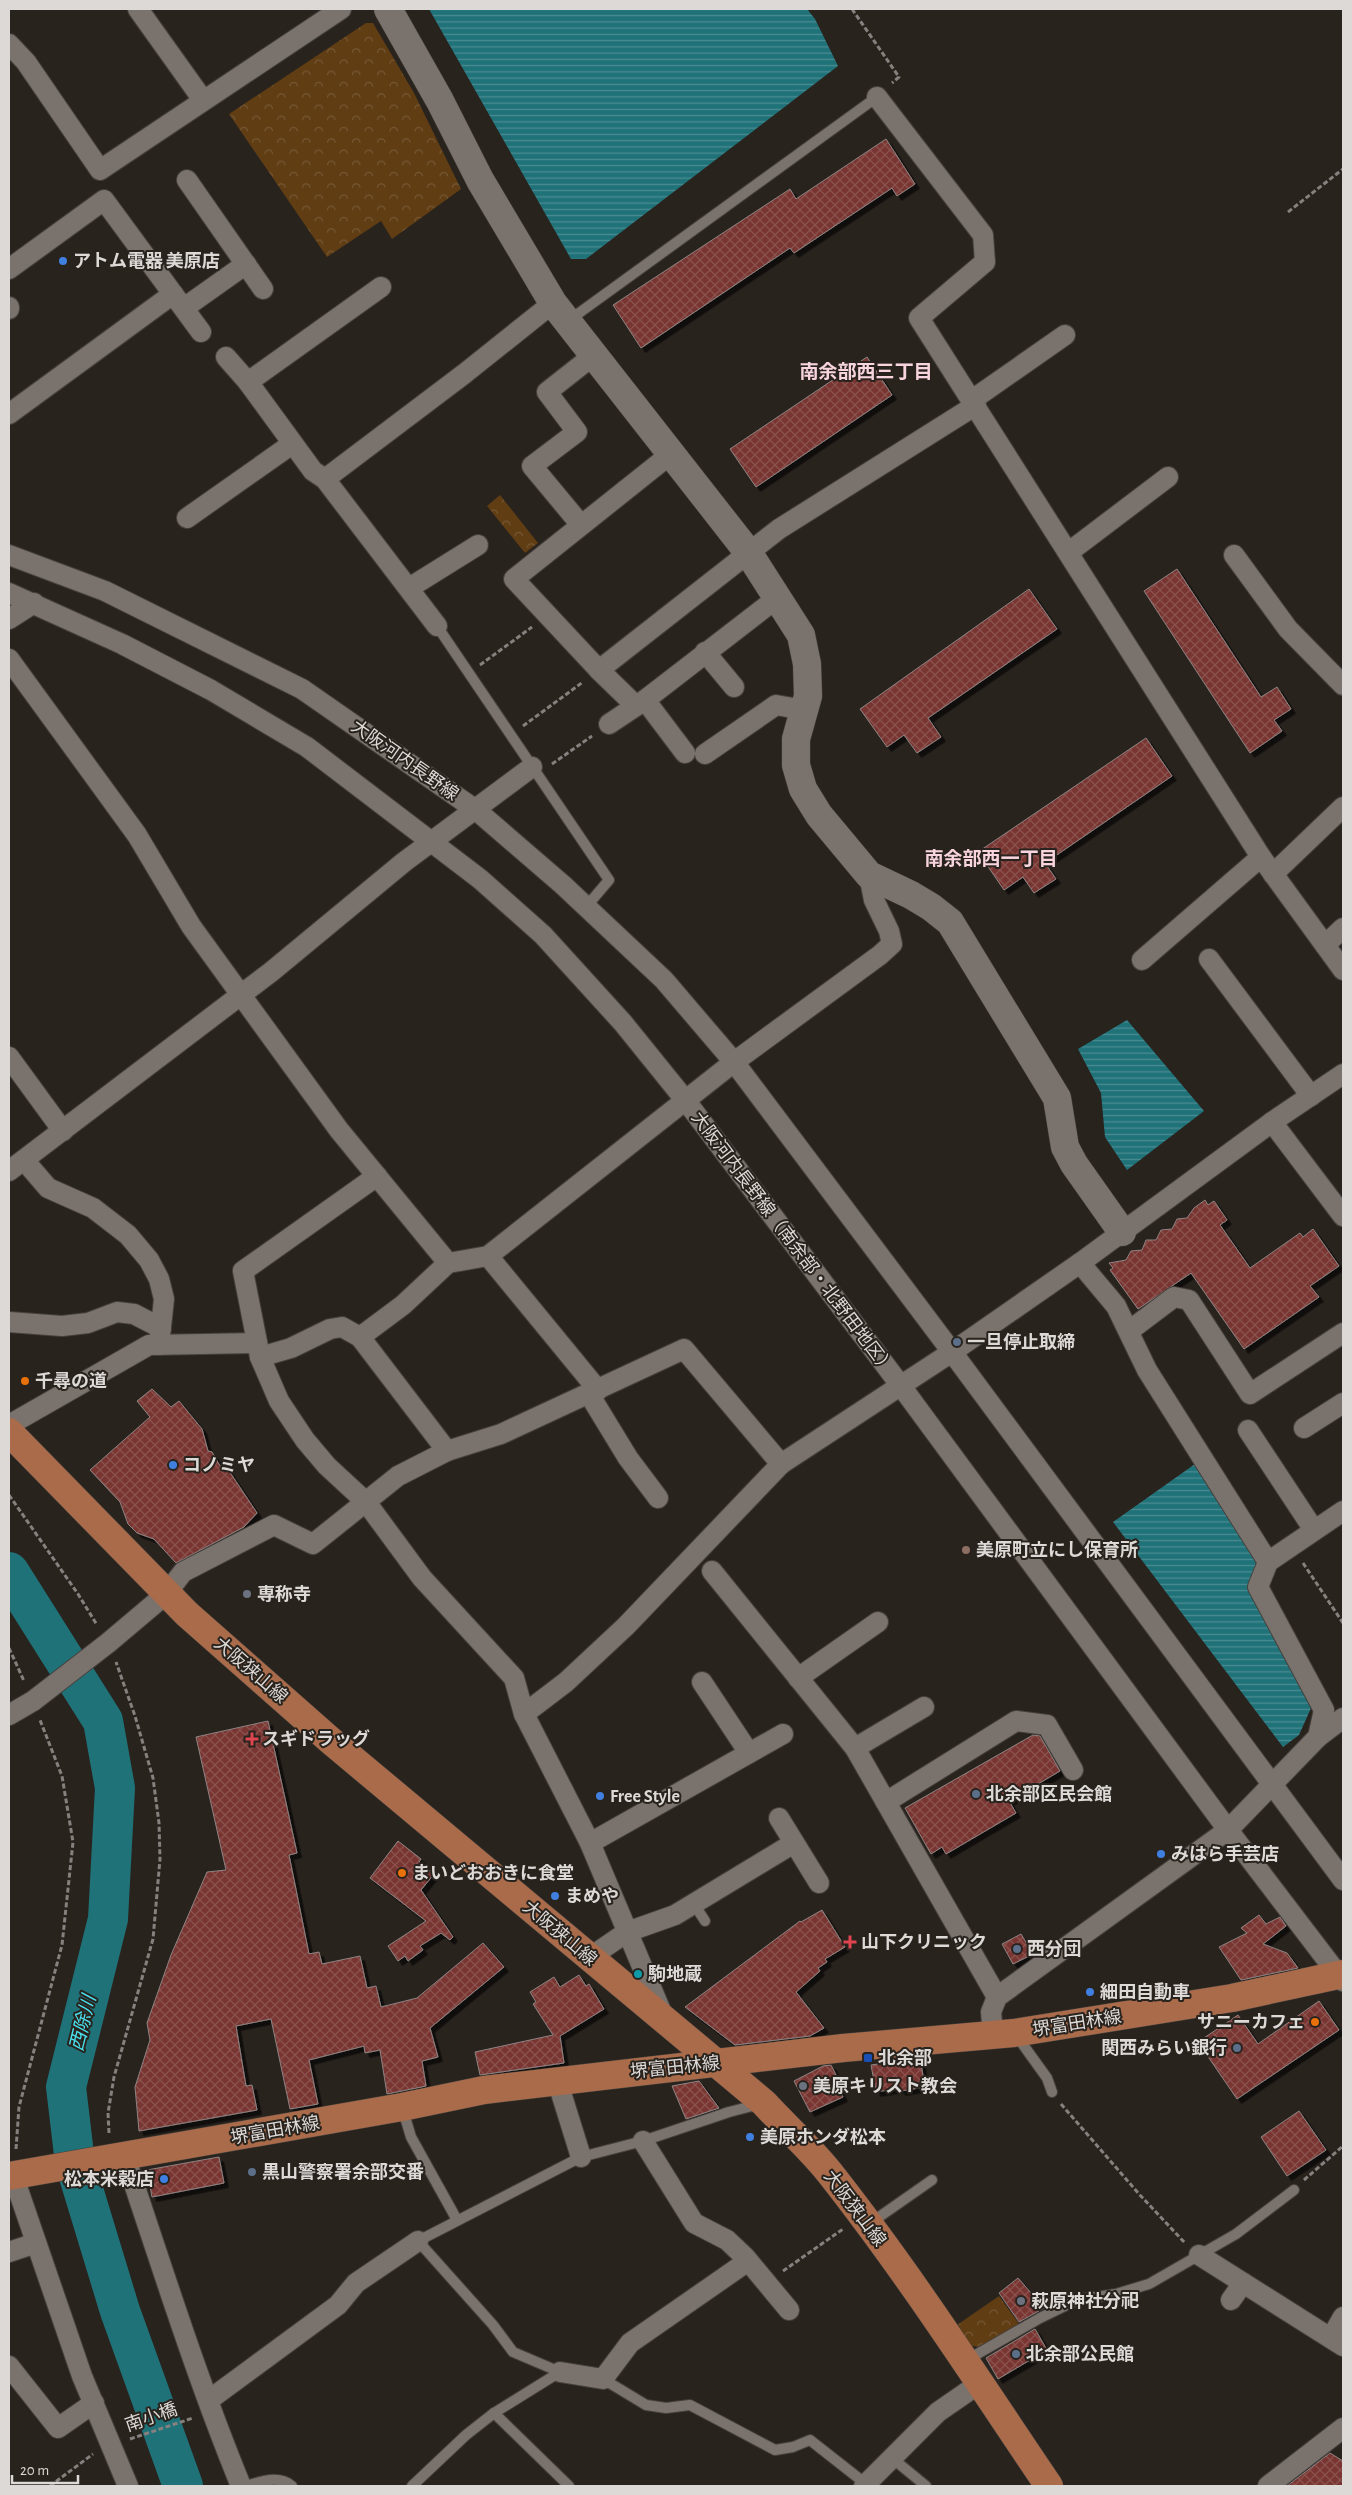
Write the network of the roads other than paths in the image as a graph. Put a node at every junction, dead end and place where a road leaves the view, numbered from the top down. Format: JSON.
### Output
{"nodes":[{"id":1,"x":341,"y":9,"type":"edge"},
{"id":2,"x":388,"y":9,"type":"edge"},
{"id":3,"x":140,"y":10,"type":"edge"},
{"id":4,"x":9,"y":44,"type":"edge"},
{"id":5,"x":877,"y":97,"type":"joint"},
{"id":6,"x":202,"y":100,"type":"junction"},
{"id":7,"x":188,"y":180,"type":"dead end"},
{"id":8,"x":246,"y":264,"type":"junction"},
{"id":9,"x":9,"y":269,"type":"edge"},
{"id":10,"x":381,"y":287,"type":"dead end"},
{"id":11,"x":264,"y":289,"type":"dead end"},
{"id":12,"x":178,"y":301,"type":"junction"},
{"id":13,"x":560,"y":312,"type":"junction"},
{"id":14,"x":201,"y":332,"type":"dead end"},
{"id":15,"x":1065,"y":335,"type":"dead end"},
{"id":16,"x":594,"y":355,"type":"junction"},
{"id":17,"x":226,"y":357,"type":"dead end"},
{"id":18,"x":248,"y":382,"type":"junction"},
{"id":19,"x":974,"y":403,"type":"junction"},
{"id":20,"x":9,"y":414,"type":"edge"},
{"id":21,"x":292,"y":444,"type":"junction"},
{"id":22,"x":672,"y":453,"type":"junction"},
{"id":23,"x":1168,"y":477,"type":"dead end"},
{"id":24,"x":325,"y":479,"type":"junction"},
{"id":25,"x":187,"y":518,"type":"dead end"},
{"id":26,"x":581,"y":525,"type":"junction"},
{"id":27,"x":478,"y":545,"type":"dead end"},
{"id":28,"x":748,"y":552,"type":"junction"},
{"id":29,"x":1069,"y":552,"type":"junction"},
{"id":30,"x":9,"y":555,"type":"edge"},
{"id":31,"x":1234,"y":555,"type":"dead end"},
{"id":32,"x":409,"y":588,"type":"junction"},
{"id":33,"x":9,"y":593,"type":"edge"},
{"id":34,"x":777,"y":598,"type":"junction"},
{"id":35,"x":34,"y":603,"type":"junction"},
{"id":36,"x":9,"y":619,"type":"edge"},
{"id":37,"x":436,"y":626,"type":"joint"},
{"id":38,"x":705,"y":652,"type":"junction"},
{"id":39,"x":9,"y":659,"type":"edge"},
{"id":40,"x":599,"y":670,"type":"junction"},
{"id":41,"x":1343,"y":685,"type":"edge"},
{"id":42,"x":734,"y":687,"type":"dead end"},
{"id":43,"x":640,"y":703,"type":"junction"},
{"id":44,"x":804,"y":710,"type":"junction"},
{"id":45,"x":609,"y":724,"type":"road end"},
{"id":46,"x":685,"y":753,"type":"dead end"},
{"id":47,"x":705,"y":754,"type":"dead end"},
{"id":48,"x":535,"y":770,"type":"junction"},
{"id":49,"x":1343,"y":807,"type":"edge"},
{"id":50,"x":476,"y":810,"type":"junction"},
{"id":51,"x":431,"y":843,"type":"junction"},
{"id":52,"x":1261,"y":857,"type":"junction"},
{"id":53,"x":1273,"y":874,"type":"junction"},
{"id":54,"x":869,"y":875,"type":"junction"},
{"id":55,"x":586,"y":907,"type":"junction"},
{"id":56,"x":1343,"y":928,"type":"edge"},
{"id":57,"x":1325,"y":945,"type":"junction"},
{"id":58,"x":1142,"y":960,"type":"dead end"},
{"id":59,"x":1209,"y":960,"type":"dead end"},
{"id":60,"x":1343,"y":970,"type":"edge"},
{"id":61,"x":240,"y":995,"type":"junction"},
{"id":62,"x":9,"y":1057,"type":"edge"},
{"id":63,"x":734,"y":1062,"type":"junction"},
{"id":64,"x":1343,"y":1074,"type":"edge"},
{"id":65,"x":1311,"y":1096,"type":"junction"},
{"id":66,"x":686,"y":1101,"type":"junction"},
{"id":67,"x":1272,"y":1122,"type":"junction"},
{"id":68,"x":63,"y":1130,"type":"junction"},
{"id":69,"x":17,"y":1166,"type":"edge"},
{"id":70,"x":377,"y":1176,"type":"junction"},
{"id":71,"x":1343,"y":1216,"type":"edge"},
{"id":72,"x":1122,"y":1232,"type":"junction"},
{"id":73,"x":488,"y":1256,"type":"junction"},
{"id":74,"x":448,"y":1263,"type":"junction"},
{"id":75,"x":1080,"y":1263,"type":"junction"},
{"id":76,"x":9,"y":1322,"type":"edge"},
{"id":77,"x":1129,"y":1331,"type":"junction"},
{"id":78,"x":1343,"y":1333,"type":"edge"},
{"id":79,"x":160,"y":1336,"type":"junction"},
{"id":80,"x":360,"y":1337,"type":"junction"},
{"id":81,"x":259,"y":1350,"type":"junction"},
{"id":82,"x":952,"y":1352,"type":"junction"},
{"id":83,"x":901,"y":1386,"type":"junction"},
{"id":84,"x":593,"y":1392,"type":"junction"},
{"id":85,"x":1343,"y":1403,"type":"edge"},
{"id":86,"x":9,"y":1425,"type":"edge"},
{"id":87,"x":1304,"y":1428,"type":"dead end"},
{"id":88,"x":1248,"y":1430,"type":"dead end"},
{"id":89,"x":9,"y":1432,"type":"edge"},
{"id":90,"x":447,"y":1451,"type":"junction"},
{"id":91,"x":781,"y":1464,"type":"junction"},
{"id":92,"x":658,"y":1498,"type":"dead end"},
{"id":93,"x":366,"y":1502,"type":"junction"},
{"id":94,"x":1343,"y":1511,"type":"edge"},
{"id":95,"x":1314,"y":1530,"type":"junction"},
{"id":96,"x":1268,"y":1562,"type":"junction"},
{"id":97,"x":712,"y":1571,"type":"dead end"},
{"id":98,"x":166,"y":1594,"type":"junction"},
{"id":99,"x":878,"y":1622,"type":"dead end"},
{"id":100,"x":798,"y":1678,"type":"junction"},
{"id":101,"x":702,"y":1682,"type":"dead end"},
{"id":102,"x":924,"y":1707,"type":"dead end"},
{"id":103,"x":524,"y":1714,"type":"junction"},
{"id":104,"x":9,"y":1715,"type":"edge"},
{"id":105,"x":1343,"y":1718,"type":"edge"},
{"id":106,"x":784,"y":1734,"type":"dead end"},
{"id":107,"x":1318,"y":1738,"type":"junction"},
{"id":108,"x":855,"y":1748,"type":"junction"},
{"id":109,"x":749,"y":1753,"type":"junction"},
{"id":110,"x":1073,"y":1770,"type":"dead end"},
{"id":111,"x":1271,"y":1785,"type":"junction"},
{"id":112,"x":886,"y":1802,"type":"junction"},
{"id":113,"x":778,"y":1818,"type":"dead end"},
{"id":114,"x":1228,"y":1830,"type":"junction"},
{"id":115,"x":590,"y":1843,"type":"junction"},
{"id":116,"x":794,"y":1843,"type":"junction"},
{"id":117,"x":1343,"y":1880,"type":"edge"},
{"id":118,"x":819,"y":1884,"type":"dead end"},
{"id":119,"x":694,"y":1904,"type":"junction"},
{"id":120,"x":706,"y":1921,"type":"dead end"},
{"id":121,"x":627,"y":1932,"type":"junction"},
{"id":122,"x":590,"y":1958,"type":"junction"},
{"id":123,"x":1342,"y":1977,"type":"edge"},
{"id":124,"x":997,"y":1997,"type":"junction"},
{"id":125,"x":666,"y":2022,"type":"junction"},
{"id":126,"x":1004,"y":2033,"type":"junction"},
{"id":127,"x":716,"y":2063,"type":"junction"},
{"id":128,"x":557,"y":2080,"type":"junction"},
{"id":129,"x":1052,"y":2092,"type":"road end"},
{"id":130,"x":764,"y":2103,"type":"junction"},
{"id":131,"x":402,"y":2108,"type":"junction"},
{"id":132,"x":643,"y":2141,"type":"junction"},
{"id":133,"x":115,"y":2150,"type":"junction"},
{"id":134,"x":581,"y":2157,"type":"junction"},
{"id":135,"x":15,"y":2174,"type":"edge"},
{"id":136,"x":932,"y":2180,"type":"dead end"},
{"id":137,"x":1294,"y":2190,"type":"road end"},
{"id":138,"x":457,"y":2220,"type":"junction"},
{"id":139,"x":865,"y":2220,"type":"junction"},
{"id":140,"x":418,"y":2241,"type":"junction"},
{"id":141,"x":36,"y":2242,"type":"junction"},
{"id":142,"x":9,"y":2252,"type":"edge"},
{"id":143,"x":1197,"y":2256,"type":"junction"},
{"id":144,"x":748,"y":2261,"type":"junction"},
{"id":145,"x":1243,"y":2283,"type":"junction"},
{"id":146,"x":1231,"y":2300,"type":"dead end"},
{"id":147,"x":789,"y":2310,"type":"dead end"},
{"id":148,"x":1343,"y":2317,"type":"edge"},
{"id":149,"x":1337,"y":2342,"type":"edge"},
{"id":150,"x":9,"y":2366,"type":"edge"},
{"id":151,"x":560,"y":2372,"type":"junction"},
{"id":152,"x":972,"y":2372,"type":"junction"},
{"id":153,"x":603,"y":2379,"type":"junction"},
{"id":154,"x":94,"y":2403,"type":"junction"},
{"id":155,"x":204,"y":2408,"type":"junction"},
{"id":156,"x":494,"y":2413,"type":"junction"},
{"id":157,"x":1343,"y":2428,"type":"edge"},
{"id":158,"x":892,"y":2458,"type":"junction"},
{"id":159,"x":865,"y":2485,"type":"edge"},
{"id":160,"x":128,"y":2486,"type":"edge"},
{"id":161,"x":241,"y":2486,"type":"edge"},
{"id":162,"x":247,"y":2486,"type":"edge"},
{"id":163,"x":292,"y":2486,"type":"edge"},
{"id":164,"x":412,"y":2486,"type":"edge"},
{"id":165,"x":569,"y":2486,"type":"edge"},
{"id":166,"x":926,"y":2486,"type":"edge"},
{"id":167,"x":1050,"y":2486,"type":"edge"},
{"id":168,"x":1268,"y":2486,"type":"edge"}],
"edges":[{"from":1,"to":6,"type":"street"},
{"from":2,"to":13,"type":"street"},
{"from":3,"to":6,"type":"street"},
{"from":4,"to":6,"type":"street"},
{"from":5,"to":13,"type":"lane"},
{"from":5,"to":19,"type":"street"},
{"from":7,"to":8,"type":"street"},
{"from":8,"to":11,"type":"street"},
{"from":8,"to":12,"type":"street"},
{"from":9,"to":12,"type":"street"},
{"from":10,"to":18,"type":"street"},
{"from":12,"to":14,"type":"street"},
{"from":12,"to":20,"type":"street"},
{"from":13,"to":16,"type":"street"},
{"from":13,"to":24,"type":"street"},
{"from":15,"to":19,"type":"street"},
{"from":16,"to":22,"type":"street"},
{"from":16,"to":26,"type":"street"},
{"from":17,"to":18,"type":"street"},
{"from":18,"to":21,"type":"street"},
{"from":19,"to":28,"type":"street"},
{"from":19,"to":29,"type":"street"},
{"from":21,"to":24,"type":"street"},
{"from":21,"to":25,"type":"street"},
{"from":22,"to":26,"type":"street"},
{"from":22,"to":28,"type":"street"},
{"from":23,"to":29,"type":"street"},
{"from":24,"to":32,"type":"street"},
{"from":26,"to":40,"type":"street"},
{"from":27,"to":32,"type":"street"},
{"from":28,"to":34,"type":"street"},
{"from":28,"to":40,"type":"street"},
{"from":29,"to":52,"type":"street"},
{"from":30,"to":50,"type":"street","name":"大阪河内長野線"},
{"from":31,"to":41,"type":"street"},
{"from":32,"to":37,"type":"street"},
{"from":33,"to":35,"type":"street"},
{"from":34,"to":38,"type":"street"},
{"from":34,"to":44,"type":"street"},
{"from":35,"to":36,"type":"street"},
{"from":35,"to":51,"type":"street"},
{"from":37,"to":48,"type":"lane"},
{"from":38,"to":42,"type":"street"},
{"from":38,"to":43,"type":"street"},
{"from":39,"to":61,"type":"street"},
{"from":40,"to":43,"type":"street"},
{"from":43,"to":45,"type":"street"},
{"from":43,"to":46,"type":"street"},
{"from":44,"to":47,"type":"street"},
{"from":44,"to":54,"type":"street"},
{"from":48,"to":50,"type":"street"},
{"from":48,"to":55,"type":"lane"},
{"from":49,"to":53,"type":"street"},
{"from":50,"to":51,"type":"street"},
{"from":50,"to":55,"type":"street","name":"大阪河内長野線"},
{"from":51,"to":61,"type":"street"},
{"from":51,"to":66,"type":"street"},
{"from":52,"to":53,"type":"street"},
{"from":52,"to":58,"type":"street"},
{"from":53,"to":57,"type":"street"},
{"from":54,"to":63,"type":"street"},
{"from":54,"to":72,"type":"street"},
{"from":55,"to":63,"type":"street","name":"大阪河内長野線"},
{"from":56,"to":57,"type":"street"},
{"from":57,"to":60,"type":"street"},
{"from":59,"to":65,"type":"street"},
{"from":61,"to":68,"type":"street"},
{"from":61,"to":70,"type":"street"},
{"from":62,"to":68,"type":"street"},
{"from":63,"to":66,"type":"street"},
{"from":63,"to":82,"type":"street","name":"大阪河内長野線"},
{"from":64,"to":65,"type":"street"},
{"from":65,"to":67,"type":"street"},
{"from":66,"to":73,"type":"street"},
{"from":66,"to":83,"type":"street","name":"大阪河内長野線（南余部・北野田地区）"},
{"from":67,"to":71,"type":"street"},
{"from":67,"to":72,"type":"street"},
{"from":68,"to":69,"type":"street"},
{"from":69,"to":79,"type":"street"},
{"from":70,"to":74,"type":"street"},
{"from":70,"to":81,"type":"street"},
{"from":72,"to":75,"type":"street"},
{"from":73,"to":74,"type":"street"},
{"from":73,"to":84,"type":"street"},
{"from":74,"to":80,"type":"street"},
{"from":75,"to":77,"type":"street"},
{"from":75,"to":82,"type":"street"},
{"from":76,"to":79,"type":"street"},
{"from":77,"to":78,"type":"street"},
{"from":77,"to":96,"type":"street"},
{"from":79,"to":81,"type":"street"},
{"from":79,"to":86,"type":"street"},
{"from":80,"to":81,"type":"street"},
{"from":80,"to":90,"type":"street"},
{"from":81,"to":93,"type":"street"},
{"from":82,"to":83,"type":"street"},
{"from":82,"to":111,"type":"street","name":"大阪河内長野線"},
{"from":83,"to":91,"type":"street"},
{"from":83,"to":114,"type":"street","name":"大阪河内長野線（南余部・北野田地区）"},
{"from":84,"to":90,"type":"street"},
{"from":84,"to":91,"type":"street"},
{"from":84,"to":92,"type":"street"},
{"from":85,"to":87,"type":"street"},
{"from":88,"to":95,"type":"street"},
{"from":89,"to":98,"type":"main road","name":"大阪狭山線"},
{"from":90,"to":93,"type":"street"},
{"from":91,"to":103,"type":"street"},
{"from":93,"to":98,"type":"street"},
{"from":93,"to":103,"type":"street"},
{"from":94,"to":95,"type":"street"},
{"from":95,"to":96,"type":"street"},
{"from":96,"to":107,"type":"street"},
{"from":97,"to":100,"type":"street"},
{"from":98,"to":104,"type":"street"},
{"from":98,"to":122,"type":"main road","name":"大阪狭山線"},
{"from":99,"to":100,"type":"street"},
{"from":100,"to":108,"type":"street"},
{"from":101,"to":109,"type":"street"},
{"from":102,"to":108,"type":"street"},
{"from":103,"to":115,"type":"street"},
{"from":105,"to":107,"type":"street"},
{"from":106,"to":109,"type":"street"},
{"from":107,"to":111,"type":"street"},
{"from":108,"to":112,"type":"street"},
{"from":109,"to":115,"type":"street"},
{"from":110,"to":112,"type":"street"},
{"from":111,"to":114,"type":"street"},
{"from":111,"to":117,"type":"street","name":"大阪河内長野線"},
{"from":112,"to":124,"type":"street"},
{"from":113,"to":116,"type":"street"},
{"from":114,"to":123,"type":"street","name":"大阪河内長野線（南余部・北野田地区）"},
{"from":114,"to":124,"type":"street"},
{"from":115,"to":121,"type":"street"},
{"from":116,"to":118,"type":"street"},
{"from":116,"to":119,"type":"street"},
{"from":119,"to":120,"type":"lane"},
{"from":119,"to":121,"type":"street"},
{"from":121,"to":122,"type":"street"},
{"from":121,"to":125,"type":"street"},
{"from":122,"to":125,"type":"main road","name":"大阪狭山線"},
{"from":123,"to":126,"type":"main road","name":"堺富田林線"},
{"from":124,"to":126,"type":"street"},
{"from":125,"to":127,"type":"main road","name":"大阪狭山線"},
{"from":126,"to":127,"type":"main road","name":"堺富田林線"},
{"from":126,"to":129,"type":"lane"},
{"from":127,"to":128,"type":"main road","name":"堺富田林線"},
{"from":127,"to":130,"type":"main road","name":"大阪狭山線"},
{"from":128,"to":131,"type":"main road","name":"堺富田林線"},
{"from":128,"to":134,"type":"street"},
{"from":130,"to":132,"type":"lane"},
{"from":130,"to":139,"type":"main road","name":"大阪狭山線"},
{"from":131,"to":133,"type":"main road","name":"堺富田林線"},
{"from":131,"to":138,"type":"lane"},
{"from":132,"to":134,"type":"lane"},
{"from":132,"to":144,"type":"street"},
{"from":133,"to":135,"type":"main road","name":"堺富田林線"},
{"from":133,"to":155,"type":"street"},
{"from":134,"to":138,"type":"lane"},
{"from":135,"to":141,"type":"street"},
{"from":136,"to":139,"type":"lane"},
{"from":137,"to":143,"type":"lane"},
{"from":138,"to":140,"type":"lane"},
{"from":139,"to":152,"type":"main road","name":"大阪狭山線"},
{"from":140,"to":151,"type":"lane"},
{"from":140,"to":155,"type":"street"},
{"from":141,"to":142,"type":"street"},
{"from":141,"to":154,"type":"street"},
{"from":143,"to":145,"type":"street"},
{"from":143,"to":152,"type":"lane"},
{"from":144,"to":147,"type":"street"},
{"from":144,"to":153,"type":"street"},
{"from":145,"to":146,"type":"street"},
{"from":145,"to":149,"type":"street"},
{"from":148,"to":149,"type":"street"},
{"from":150,"to":154,"type":"street"},
{"from":151,"to":153,"type":"street"},
{"from":151,"to":156,"type":"lane"},
{"from":152,"to":158,"type":"street"},
{"from":152,"to":167,"type":"main road","name":"大阪狭山線"},
{"from":153,"to":159,"type":"lane"},
{"from":154,"to":160,"type":"street"},
{"from":155,"to":161,"type":"street"},
{"from":156,"to":164,"type":"lane"},
{"from":156,"to":165,"type":"lane"},
{"from":157,"to":168,"type":"street"},
{"from":158,"to":159,"type":"street"},
{"from":158,"to":166,"type":"lane"},
{"from":162,"to":163,"type":"lane"}]}
